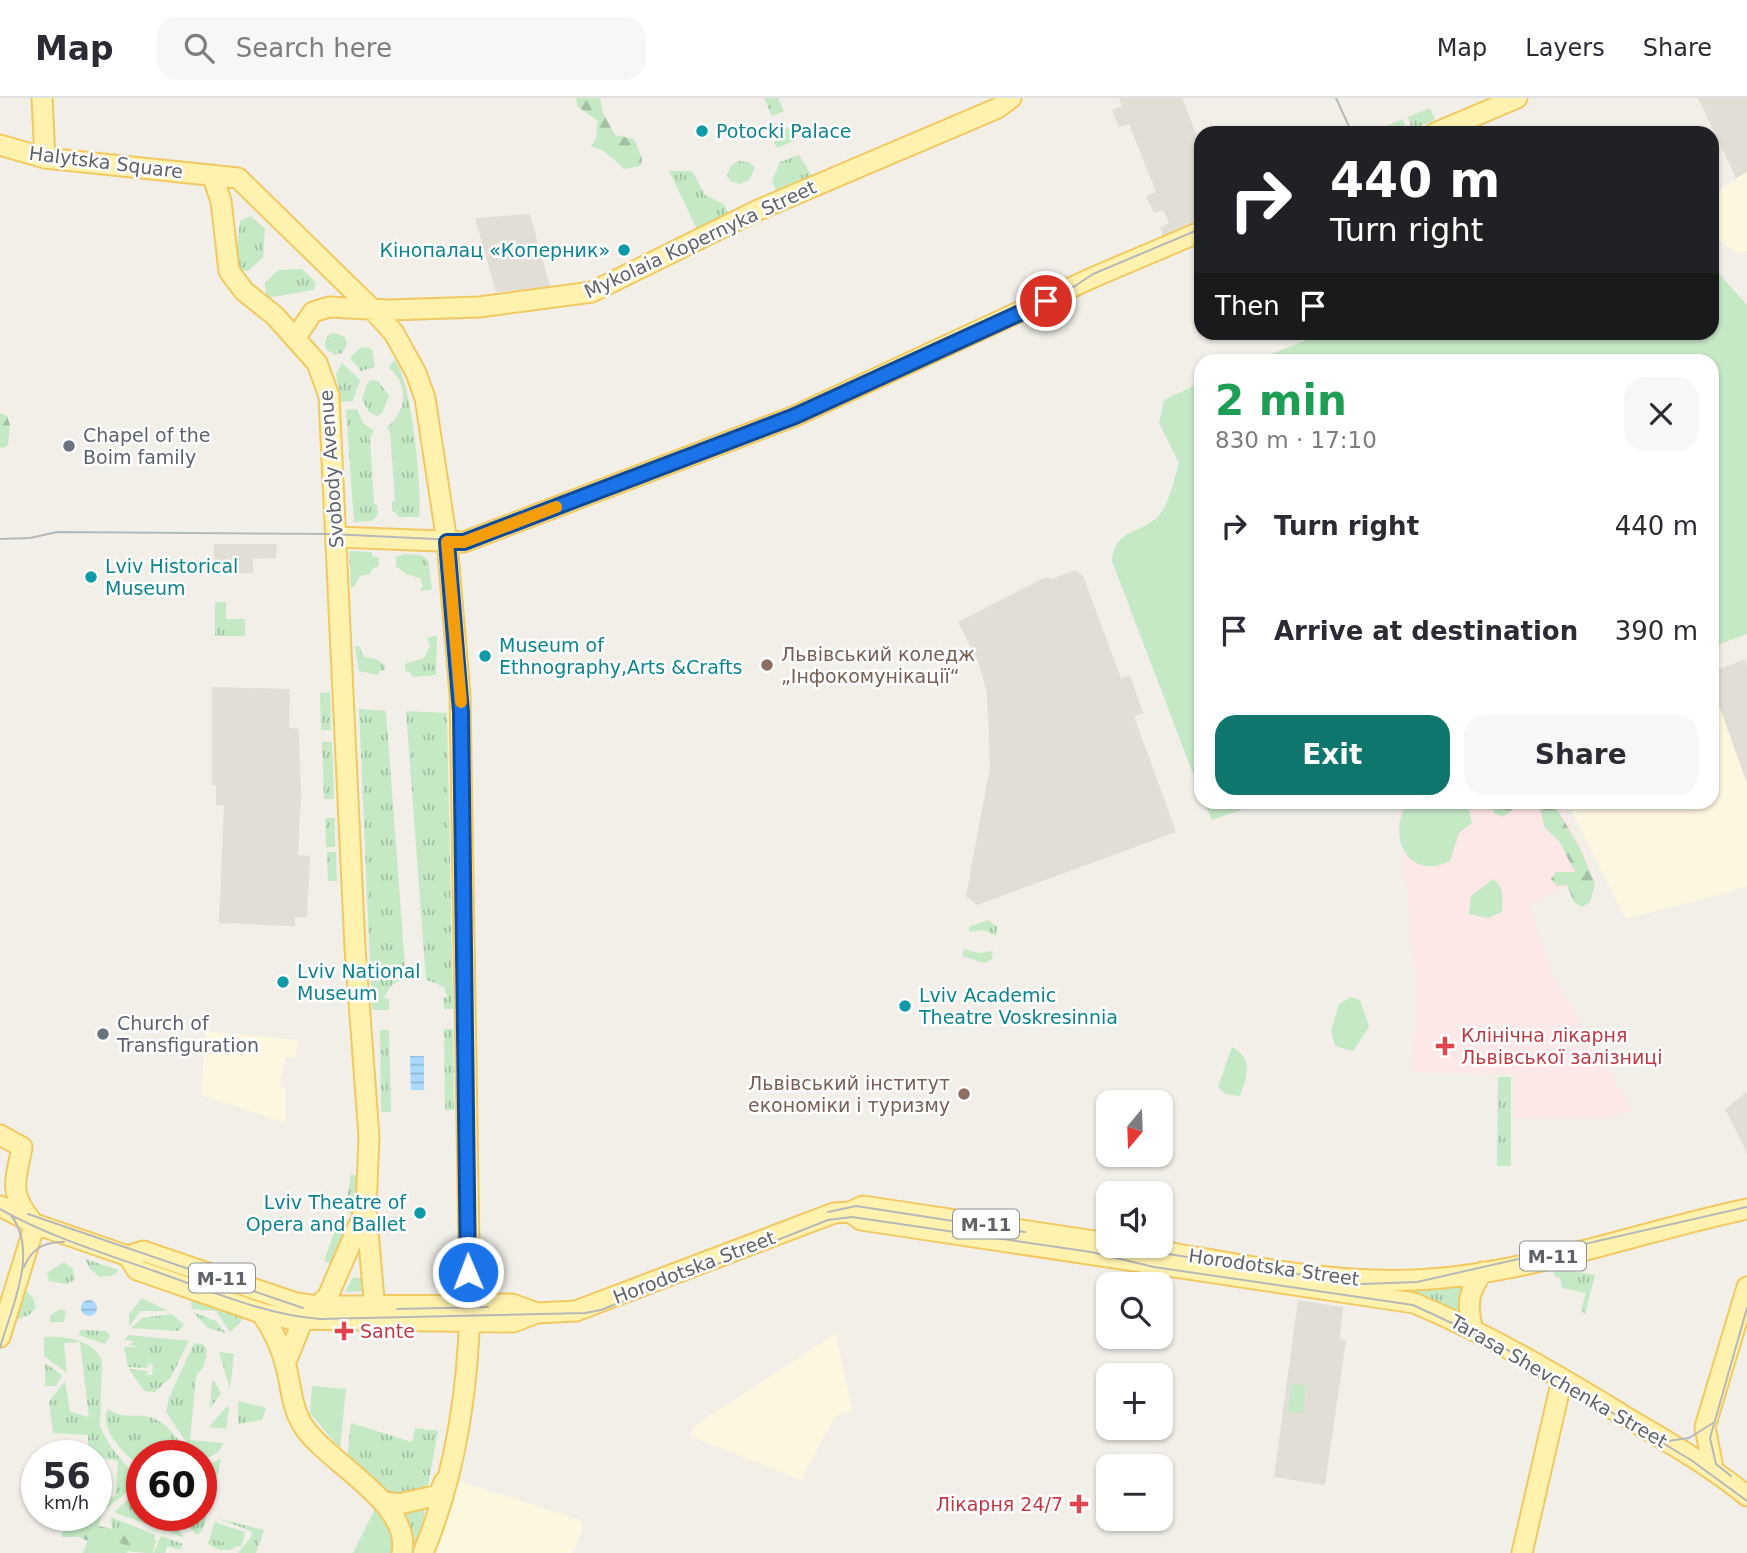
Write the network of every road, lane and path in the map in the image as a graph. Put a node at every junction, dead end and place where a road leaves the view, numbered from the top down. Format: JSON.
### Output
{"nodes":[{"id":1,"x":42,"y":98,"type":"edge"},
{"id":2,"x":1011,"y":98,"type":"edge"},
{"id":3,"x":1517,"y":98,"type":"edge"},
{"id":4,"x":1451,"y":126,"type":"edge"},
{"id":5,"x":0,"y":145,"type":"edge"},
{"id":6,"x":45,"y":158,"type":"junction"},
{"id":7,"x":212,"y":175,"type":"junction"},
{"id":8,"x":1194,"y":235,"type":"edge"},
{"id":9,"x":372,"y":309,"type":"junction"},
{"id":10,"x":296,"y":337,"type":"junction"},
{"id":11,"x":338,"y":537,"type":"junction"},
{"id":12,"x":447,"y":542,"type":"junction"},
{"id":13,"x":0,"y":1135,"type":"edge"},
{"id":14,"x":0,"y":1206,"type":"edge"},
{"id":15,"x":366,"y":1208,"type":"junction"},
{"id":16,"x":1747,"y":1209,"type":"edge"},
{"id":17,"x":35,"y":1224,"type":"junction"},
{"id":18,"x":952,"y":1226,"type":"junction"},
{"id":19,"x":1096,"y":1242,"type":"edge"},
{"id":20,"x":1173,"y":1252,"type":"edge"},
{"id":21,"x":128,"y":1256,"type":"junction"},
{"id":22,"x":1483,"y":1272,"type":"junction"},
{"id":23,"x":1747,"y":1287,"type":"edge"},
{"id":24,"x":1359,"y":1295,"type":"joint"},
{"id":25,"x":261,"y":1313,"type":"junction"},
{"id":26,"x":310,"y":1313,"type":"junction"},
{"id":27,"x":376,"y":1314,"type":"junction"},
{"id":28,"x":470,"y":1314,"type":"junction"},
{"id":29,"x":1472,"y":1327,"type":"junction"},
{"id":30,"x":0,"y":1337,"type":"edge"},
{"id":31,"x":285,"y":1364,"type":"junction"},
{"id":32,"x":1562,"y":1379,"type":"junction"},
{"id":33,"x":1705,"y":1427,"type":"junction"},
{"id":34,"x":1666,"y":1441,"type":"junction"},
{"id":35,"x":1713,"y":1468,"type":"junction"},
{"id":36,"x":450,"y":1471,"type":"junction"},
{"id":37,"x":1747,"y":1496,"type":"edge"},
{"id":38,"x":382,"y":1501,"type":"junction"},
{"id":39,"x":402,"y":1553,"type":"edge"},
{"id":40,"x":423,"y":1553,"type":"edge"},
{"id":41,"x":1522,"y":1553,"type":"edge"}],
"edges":[{"from":1,"to":6,"type":"main road"},
{"from":2,"to":9,"type":"main road","name":"Mykolaia Kopernyka Street"},
{"from":3,"to":4,"type":"main road"},
{"from":5,"to":6,"type":"main road","name":"Halytska Square"},
{"from":6,"to":7,"type":"main road","name":"Halytska Square"},
{"from":7,"to":9,"type":"main road","name":"Halytska Square"},
{"from":7,"to":10,"type":"main road","name":"Svobody Avenue"},
{"from":8,"to":12,"type":"main road"},
{"from":9,"to":10,"type":"main road"},
{"from":9,"to":12,"type":"main road"},
{"from":10,"to":11,"type":"main road","name":"Svobody Avenue"},
{"from":11,"to":12,"type":"main road"},
{"from":11,"to":15,"type":"main road","name":"Svobody Avenue"},
{"from":12,"to":28,"type":"main road"},
{"from":13,"to":17,"type":"main road"},
{"from":14,"to":17,"type":"main road"},
{"from":15,"to":26,"type":"main road","name":"Svobody Avenue"},
{"from":15,"to":27,"type":"main road","name":"Svobody Avenue"},
{"from":16,"to":22,"type":"main road","name":"Horodotska Street","number":"М-11"},
{"from":17,"to":21,"type":"main road","number":"М-11"},
{"from":17,"to":30,"type":"main road"},
{"from":18,"to":19,"type":"main road","name":"Horodotska Street","number":"М-11"},
{"from":18,"to":24,"type":"main road","name":"Horodotska Street","number":"М-11"},
{"from":18,"to":28,"type":"main road","name":"Horodotska Street","number":"М-11"},
{"from":20,"to":22,"type":"main road","name":"Horodotska Street","number":"М-11"},
{"from":21,"to":25,"type":"main road","number":"М-11"},
{"from":21,"to":26,"type":"main road","number":"М-11"},
{"from":22,"to":29,"type":"main road"},
{"from":23,"to":33,"type":"main road"},
{"from":24,"to":29,"type":"main road","name":"Tarasa Shevchenka Street","number":"М-11"},
{"from":25,"to":26,"type":"main road","number":"М-11"},
{"from":25,"to":31,"type":"main road"},
{"from":26,"to":27,"type":"main road","number":"М-11"},
{"from":26,"to":31,"type":"main road","name":"Svobody Avenue"},
{"from":27,"to":28,"type":"main road","number":"М-11"},
{"from":28,"to":36,"type":"main road"},
{"from":29,"to":32,"type":"main road","name":"Tarasa Shevchenka Street","number":"М-11"},
{"from":31,"to":38,"type":"main road"},
{"from":32,"to":34,"type":"main road","name":"Tarasa Shevchenka Street","number":"М-11"},
{"from":32,"to":41,"type":"main road"},
{"from":33,"to":34,"type":"main road"},
{"from":33,"to":35,"type":"main road"},
{"from":34,"to":35,"type":"main road","name":"Tarasa Shevchenka Street"},
{"from":35,"to":37,"type":"main road","name":"Tarasa Shevchenka Street"},
{"from":36,"to":38,"type":"main road"},
{"from":36,"to":40,"type":"main road"},
{"from":38,"to":39,"type":"main road"}]}
